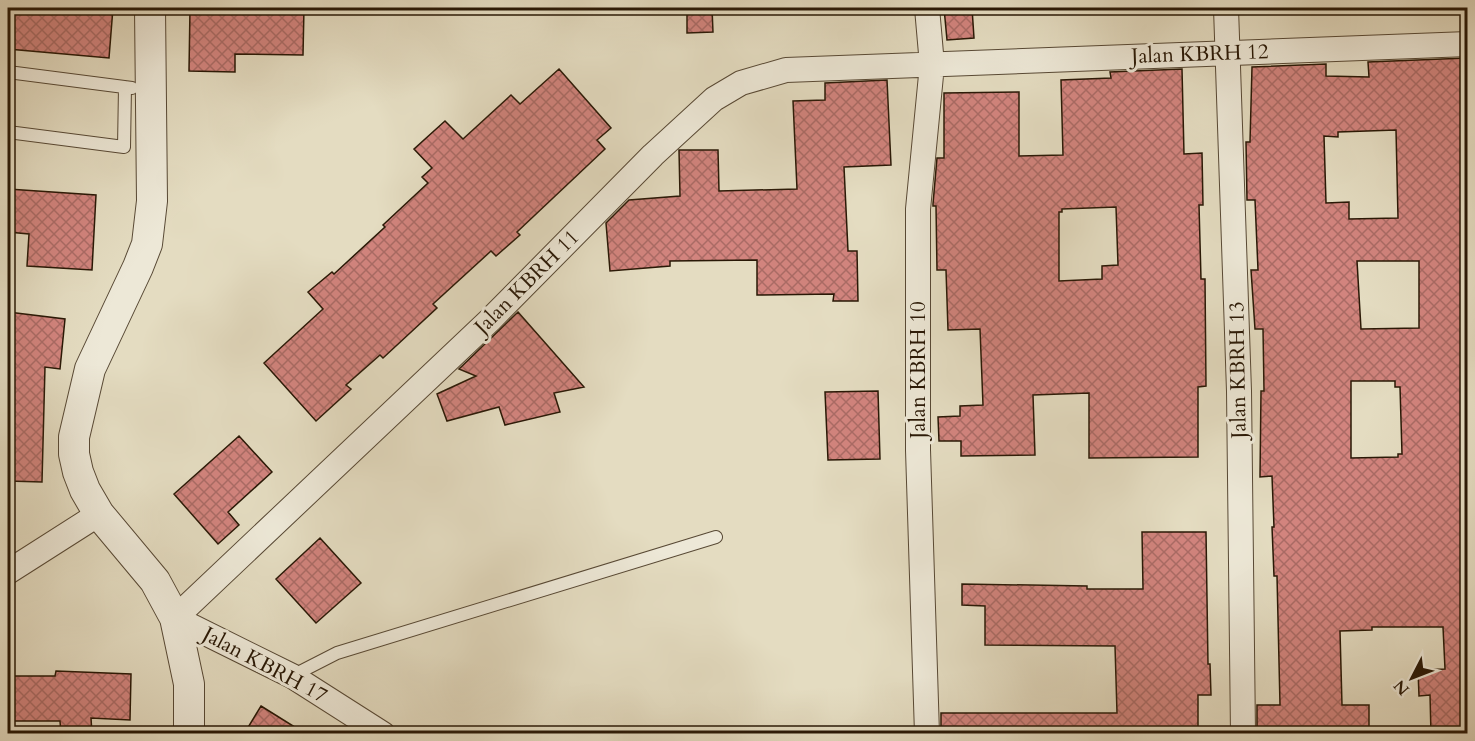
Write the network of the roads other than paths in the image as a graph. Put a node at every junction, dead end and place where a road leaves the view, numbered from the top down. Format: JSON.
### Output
{"nodes":[{"id":1,"x":150,"y":8,"type":"edge"},
{"id":2,"x":927,"y":8,"type":"edge"},
{"id":3,"x":1226,"y":8,"type":"edge"},
{"id":4,"x":1467,"y":44,"type":"edge"},
{"id":5,"x":1229,"y":53,"type":"junction"},
{"id":6,"x":932,"y":65,"type":"junction"},
{"id":7,"x":8,"y":72,"type":"edge"},
{"id":8,"x":138,"y":89,"type":"junction"},
{"id":9,"x":8,"y":132,"type":"edge"},
{"id":10,"x":99,"y":514,"type":"junction"},
{"id":11,"x":716,"y":537,"type":"dead end"},
{"id":12,"x":8,"y":572,"type":"edge"},
{"id":13,"x":175,"y":618,"type":"junction"},
{"id":14,"x":292,"y":676,"type":"junction"},
{"id":15,"x":189,"y":734,"type":"edge"},
{"id":16,"x":383,"y":734,"type":"edge"},
{"id":17,"x":927,"y":734,"type":"edge"},
{"id":18,"x":1244,"y":734,"type":"edge"}],
"edges":[{"from":1,"to":8,"type":"street"},
{"from":2,"to":6,"type":"street","name":"Jalan KBRH 10"},
{"from":3,"to":5,"type":"street","name":"Jalan KBRH 13"},
{"from":4,"to":5,"type":"street","name":"Jalan KBRH 12"},
{"from":5,"to":6,"type":"street","name":"Jalan KBRH 12"},
{"from":5,"to":18,"type":"street","name":"Jalan KBRH 13"},
{"from":6,"to":13,"type":"street","name":"Jalan KBRH 11"},
{"from":6,"to":17,"type":"street","name":"Jalan KBRH 10"},
{"from":7,"to":8,"type":"lane"},
{"from":8,"to":9,"type":"lane"},
{"from":8,"to":10,"type":"street"},
{"from":10,"to":12,"type":"street"},
{"from":10,"to":13,"type":"street"},
{"from":11,"to":14,"type":"lane"},
{"from":13,"to":14,"type":"street","name":"Jalan KBRH 17"},
{"from":13,"to":15,"type":"street"},
{"from":14,"to":16,"type":"street","name":"Jalan KBRH 17"}]}
